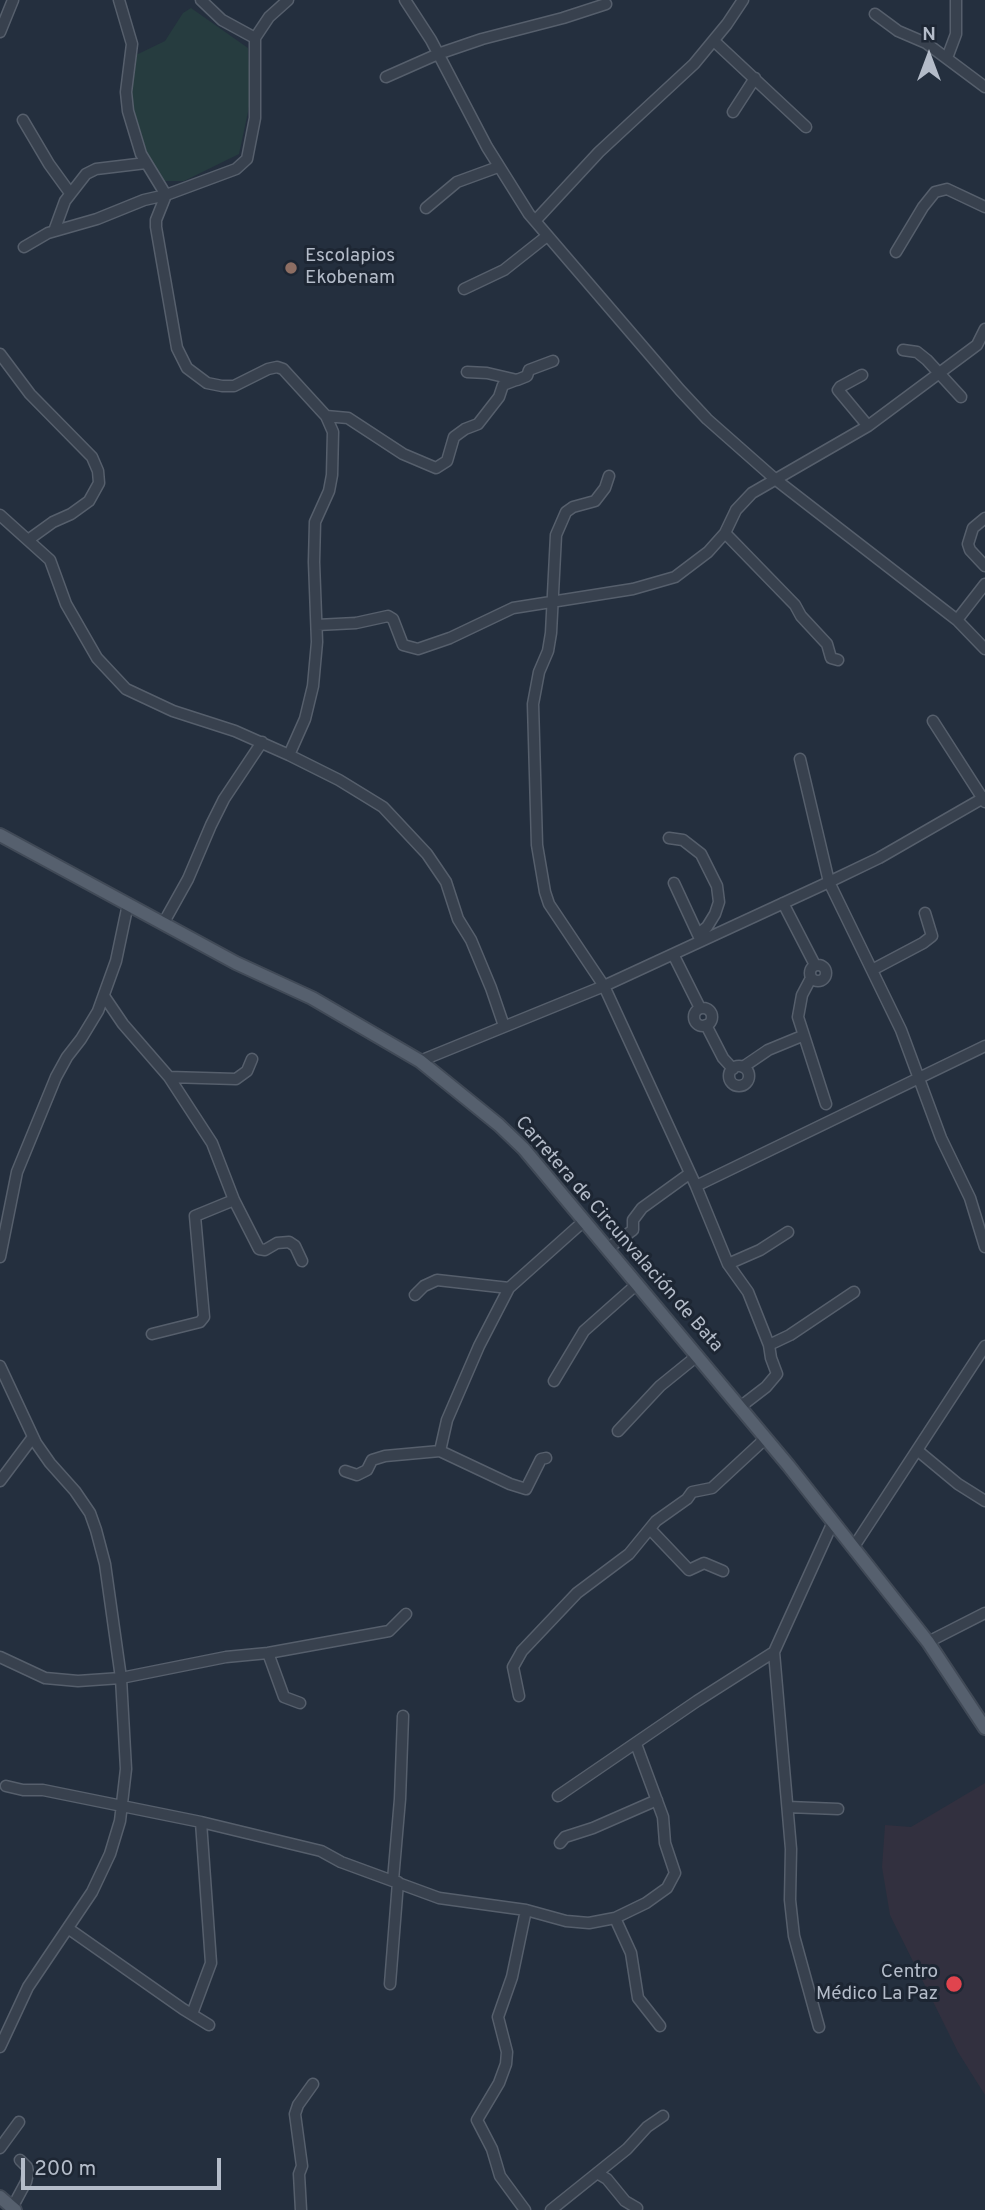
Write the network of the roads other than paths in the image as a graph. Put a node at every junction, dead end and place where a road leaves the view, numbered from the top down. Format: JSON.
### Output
{"nodes":[{"id":1,"x":119,"y":0,"type":"edge"},
{"id":2,"x":201,"y":0,"type":"edge"},
{"id":3,"x":288,"y":0,"type":"edge"},
{"id":4,"x":405,"y":0,"type":"edge"},
{"id":5,"x":743,"y":0,"type":"edge"},
{"id":6,"x":956,"y":0,"type":"edge"},
{"id":7,"x":8,"y":1,"type":"edge"},
{"id":8,"x":606,"y":4,"type":"dead end"},
{"id":9,"x":875,"y":14,"type":"dead end"},
{"id":10,"x":0,"y":32,"type":"edge"},
{"id":11,"x":255,"y":38,"type":"junction"},
{"id":12,"x":715,"y":41,"type":"junction"},
{"id":13,"x":438,"y":54,"type":"junction"},
{"id":14,"x":947,"y":58,"type":"junction"},
{"id":15,"x":386,"y":77,"type":"dead end"},
{"id":16,"x":755,"y":78,"type":"junction"},
{"id":17,"x":985,"y":87,"type":"edge"},
{"id":18,"x":733,"y":112,"type":"dead end"},
{"id":19,"x":23,"y":120,"type":"dead end"},
{"id":20,"x":806,"y":127,"type":"dead end"},
{"id":21,"x":146,"y":163,"type":"junction"},
{"id":22,"x":499,"y":167,"type":"junction"},
{"id":23,"x":70,"y":193,"type":"junction"},
{"id":24,"x":166,"y":195,"type":"junction"},
{"id":25,"x":985,"y":207,"type":"edge"},
{"id":26,"x":426,"y":208,"type":"dead end"},
{"id":27,"x":535,"y":221,"type":"junction"},
{"id":28,"x":54,"y":231,"type":"junction"},
{"id":29,"x":547,"y":236,"type":"junction"},
{"id":30,"x":24,"y":247,"type":"dead end"},
{"id":31,"x":896,"y":252,"type":"dead end"},
{"id":32,"x":464,"y":289,"type":"dead end"},
{"id":33,"x":985,"y":329,"type":"edge"},
{"id":34,"x":903,"y":349,"type":"dead end"},
{"id":35,"x":0,"y":354,"type":"edge"},
{"id":36,"x":553,"y":361,"type":"dead end"},
{"id":37,"x":467,"y":372,"type":"dead end"},
{"id":38,"x":940,"y":374,"type":"junction"},
{"id":39,"x":862,"y":375,"type":"dead end"},
{"id":40,"x":516,"y":380,"type":"junction"},
{"id":41,"x":961,"y":397,"type":"dead end"},
{"id":42,"x":326,"y":416,"type":"junction"},
{"id":43,"x":868,"y":426,"type":"junction"},
{"id":44,"x":609,"y":476,"type":"dead end"},
{"id":45,"x":775,"y":479,"type":"junction"},
{"id":46,"x":0,"y":515,"type":"edge"},
{"id":47,"x":985,"y":518,"type":"edge"},
{"id":48,"x":725,"y":533,"type":"junction"},
{"id":49,"x":29,"y":540,"type":"junction"},
{"id":50,"x":985,"y":566,"type":"edge"},
{"id":51,"x":985,"y":584,"type":"edge"},
{"id":52,"x":553,"y":602,"type":"junction"},
{"id":53,"x":957,"y":620,"type":"junction"},
{"id":54,"x":317,"y":625,"type":"junction"},
{"id":55,"x":985,"y":649,"type":"edge"},
{"id":56,"x":838,"y":660,"type":"dead end"},
{"id":57,"x":933,"y":720,"type":"dead end"},
{"id":58,"x":262,"y":743,"type":"junction"},
{"id":59,"x":289,"y":755,"type":"junction"},
{"id":60,"x":800,"y":759,"type":"dead end"},
{"id":61,"x":984,"y":799,"type":"edge"},
{"id":62,"x":0,"y":835,"type":"edge"},
{"id":63,"x":668,"y":838,"type":"dead end"},
{"id":64,"x":829,"y":882,"type":"junction"},
{"id":65,"x":674,"y":883,"type":"dead end"},
{"id":66,"x":783,"y":903,"type":"junction"},
{"id":67,"x":128,"y":904,"type":"junction"},
{"id":68,"x":925,"y":913,"type":"dead end"},
{"id":69,"x":164,"y":922,"type":"junction"},
{"id":70,"x":699,"y":938,"type":"junction"},
{"id":71,"x":673,"y":954,"type":"junction"},
{"id":72,"x":873,"y":970,"type":"junction"},
{"id":73,"x":604,"y":986,"type":"junction"},
{"id":74,"x":104,"y":996,"type":"junction"},
{"id":75,"x":504,"y":1026,"type":"junction"},
{"id":76,"x":802,"y":1036,"type":"junction"},
{"id":77,"x":985,"y":1046,"type":"edge"},
{"id":78,"x":252,"y":1059,"type":"dead end"},
{"id":79,"x":420,"y":1061,"type":"junction"},
{"id":80,"x":169,"y":1077,"type":"junction"},
{"id":81,"x":920,"y":1079,"type":"junction"},
{"id":82,"x":826,"y":1104,"type":"dead end"},
{"id":83,"x":689,"y":1174,"type":"junction"},
{"id":84,"x":695,"y":1186,"type":"junction"},
{"id":85,"x":234,"y":1200,"type":"junction"},
{"id":86,"x":584,"y":1221,"type":"junction"},
{"id":87,"x":788,"y":1232,"type":"dead end"},
{"id":88,"x":985,"y":1247,"type":"edge"},
{"id":89,"x":607,"y":1249,"type":"junction"},
{"id":90,"x":0,"y":1257,"type":"edge"},
{"id":91,"x":302,"y":1261,"type":"dead end"},
{"id":92,"x":728,"y":1264,"type":"junction"},
{"id":93,"x":637,"y":1284,"type":"junction"},
{"id":94,"x":509,"y":1288,"type":"junction"},
{"id":95,"x":854,"y":1293,"type":"dead end"},
{"id":96,"x":415,"y":1295,"type":"dead end"},
{"id":97,"x":152,"y":1334,"type":"dead end"},
{"id":98,"x":769,"y":1345,"type":"junction"},
{"id":99,"x":985,"y":1346,"type":"edge"},
{"id":100,"x":697,"y":1356,"type":"junction"},
{"id":101,"x":0,"y":1366,"type":"edge"},
{"id":102,"x":554,"y":1381,"type":"dead end"},
{"id":103,"x":5,"y":1390,"type":"edge"},
{"id":104,"x":740,"y":1407,"type":"junction"},
{"id":105,"x":618,"y":1431,"type":"dead end"},
{"id":106,"x":33,"y":1437,"type":"junction"},
{"id":107,"x":766,"y":1438,"type":"junction"},
{"id":108,"x":917,"y":1450,"type":"junction"},
{"id":109,"x":440,"y":1451,"type":"junction"},
{"id":110,"x":546,"y":1458,"type":"dead end"},
{"id":111,"x":345,"y":1471,"type":"dead end"},
{"id":112,"x":0,"y":1481,"type":"edge"},
{"id":113,"x":985,"y":1501,"type":"edge"},
{"id":114,"x":833,"y":1522,"type":"junction"},
{"id":115,"x":650,"y":1529,"type":"junction"},
{"id":116,"x":853,"y":1548,"type":"junction"},
{"id":117,"x":723,"y":1571,"type":"dead end"},
{"id":118,"x":985,"y":1613,"type":"edge"},
{"id":119,"x":406,"y":1614,"type":"dead end"},
{"id":120,"x":928,"y":1642,"type":"junction"},
{"id":121,"x":774,"y":1652,"type":"junction"},
{"id":122,"x":268,"y":1653,"type":"junction"},
{"id":123,"x":0,"y":1657,"type":"edge"},
{"id":124,"x":121,"y":1678,"type":"junction"},
{"id":125,"x":519,"y":1696,"type":"dead end"},
{"id":126,"x":300,"y":1703,"type":"dead end"},
{"id":127,"x":403,"y":1716,"type":"dead end"},
{"id":128,"x":985,"y":1728,"type":"edge"},
{"id":129,"x":636,"y":1744,"type":"junction"},
{"id":130,"x":6,"y":1786,"type":"dead end"},
{"id":131,"x":558,"y":1796,"type":"dead end"},
{"id":132,"x":657,"y":1800,"type":"junction"},
{"id":133,"x":122,"y":1806,"type":"junction"},
{"id":134,"x":788,"y":1807,"type":"junction"},
{"id":135,"x":838,"y":1809,"type":"dead end"},
{"id":136,"x":201,"y":1822,"type":"junction"},
{"id":137,"x":560,"y":1843,"type":"dead end"},
{"id":138,"x":395,"y":1881,"type":"junction"},
{"id":139,"x":526,"y":1910,"type":"junction"},
{"id":140,"x":615,"y":1918,"type":"junction"},
{"id":141,"x":69,"y":1929,"type":"junction"},
{"id":142,"x":390,"y":1984,"type":"dead end"},
{"id":143,"x":192,"y":2014,"type":"junction"},
{"id":144,"x":209,"y":2025,"type":"dead end"},
{"id":145,"x":660,"y":2026,"type":"dead end"},
{"id":146,"x":819,"y":2027,"type":"dead end"},
{"id":147,"x":0,"y":2047,"type":"edge"},
{"id":148,"x":313,"y":2084,"type":"dead end"},
{"id":149,"x":663,"y":2116,"type":"dead end"},
{"id":150,"x":19,"y":2122,"type":"dead end"},
{"id":151,"x":0,"y":2148,"type":"edge"},
{"id":152,"x":20,"y":2160,"type":"dead end"},
{"id":153,"x":597,"y":2173,"type":"junction"},
{"id":154,"x":6,"y":2204,"type":"edge"},
{"id":155,"x":637,"y":2208,"type":"dead end"},
{"id":156,"x":301,"y":2210,"type":"edge"},
{"id":157,"x":525,"y":2210,"type":"edge"},
{"id":158,"x":551,"y":2210,"type":"edge"}],
"edges":[{"from":1,"to":21,"type":"street"},
{"from":2,"to":11,"type":"street"},
{"from":3,"to":11,"type":"street"},
{"from":4,"to":13,"type":"street"},
{"from":5,"to":12,"type":"street"},
{"from":6,"to":14,"type":"street"},
{"from":7,"to":10,"type":"street"},
{"from":8,"to":13,"type":"street"},
{"from":9,"to":14,"type":"street"},
{"from":11,"to":24,"type":"street"},
{"from":12,"to":16,"type":"street"},
{"from":12,"to":27,"type":"street"},
{"from":13,"to":15,"type":"street"},
{"from":13,"to":22,"type":"street"},
{"from":14,"to":17,"type":"street"},
{"from":16,"to":18,"type":"street"},
{"from":16,"to":20,"type":"street"},
{"from":19,"to":23,"type":"street"},
{"from":21,"to":23,"type":"street"},
{"from":21,"to":24,"type":"street"},
{"from":22,"to":26,"type":"street"},
{"from":22,"to":27,"type":"street"},
{"from":23,"to":28,"type":"street"},
{"from":24,"to":28,"type":"street"},
{"from":24,"to":42,"type":"street"},
{"from":25,"to":31,"type":"street"},
{"from":27,"to":29,"type":"street"},
{"from":28,"to":30,"type":"street"},
{"from":29,"to":32,"type":"street"},
{"from":29,"to":45,"type":"street"},
{"from":33,"to":38,"type":"street"},
{"from":34,"to":38,"type":"street"},
{"from":35,"to":49,"type":"street"},
{"from":36,"to":40,"type":"street"},
{"from":37,"to":40,"type":"street"},
{"from":38,"to":41,"type":"street"},
{"from":38,"to":43,"type":"street"},
{"from":39,"to":43,"type":"street"},
{"from":40,"to":42,"type":"street"},
{"from":42,"to":54,"type":"street"},
{"from":43,"to":45,"type":"street"},
{"from":44,"to":52,"type":"street"},
{"from":45,"to":48,"type":"street"},
{"from":45,"to":53,"type":"street"},
{"from":46,"to":49,"type":"street"},
{"from":47,"to":50,"type":"street"},
{"from":48,"to":52,"type":"street"},
{"from":48,"to":56,"type":"street"},
{"from":49,"to":58,"type":"street"},
{"from":51,"to":53,"type":"street"},
{"from":52,"to":54,"type":"street"},
{"from":52,"to":73,"type":"street"},
{"from":53,"to":55,"type":"street"},
{"from":54,"to":59,"type":"street"},
{"from":57,"to":61,"type":"street"},
{"from":58,"to":59,"type":"street"},
{"from":58,"to":69,"type":"street"},
{"from":59,"to":75,"type":"street"},
{"from":60,"to":64,"type":"street"},
{"from":61,"to":64,"type":"street"},
{"from":62,"to":67,"type":"main road","name":"Carretera de Circunvalación de Bata"},
{"from":63,"to":70,"type":"street"},
{"from":64,"to":66,"type":"street"},
{"from":64,"to":72,"type":"street"},
{"from":65,"to":70,"type":"street"},
{"from":66,"to":70,"type":"street"},
{"from":66,"to":76,"type":"street"},
{"from":67,"to":69,"type":"main road","name":"Carretera de Circunvalación de Bata"},
{"from":67,"to":74,"type":"street"},
{"from":68,"to":72,"type":"street"},
{"from":69,"to":79,"type":"main road","name":"Carretera de Circunvalación de Bata"},
{"from":70,"to":71,"type":"street"},
{"from":71,"to":73,"type":"street"},
{"from":71,"to":76,"type":"street"},
{"from":72,"to":81,"type":"street"},
{"from":73,"to":75,"type":"street"},
{"from":73,"to":83,"type":"street"},
{"from":74,"to":80,"type":"street"},
{"from":74,"to":90,"type":"street"},
{"from":75,"to":79,"type":"street"},
{"from":76,"to":82,"type":"street"},
{"from":77,"to":81,"type":"street"},
{"from":78,"to":80,"type":"street"},
{"from":79,"to":86,"type":"main road","name":"Carretera de Circunvalación de Bata"},
{"from":80,"to":85,"type":"street"},
{"from":81,"to":84,"type":"street"},
{"from":81,"to":88,"type":"street"},
{"from":83,"to":84,"type":"street"},
{"from":83,"to":89,"type":"street"},
{"from":84,"to":92,"type":"street"},
{"from":85,"to":91,"type":"street"},
{"from":85,"to":97,"type":"street"},
{"from":86,"to":89,"type":"main road","name":"Carretera de Circunvalación de Bata"},
{"from":86,"to":94,"type":"street"},
{"from":87,"to":92,"type":"street"},
{"from":89,"to":93,"type":"main road","name":"Carretera de Circunvalación de Bata"},
{"from":92,"to":98,"type":"street"},
{"from":93,"to":100,"type":"main road","name":"Carretera de Circunvalación de Bata"},
{"from":93,"to":102,"type":"street"},
{"from":94,"to":96,"type":"street"},
{"from":94,"to":109,"type":"street"},
{"from":95,"to":98,"type":"street"},
{"from":98,"to":104,"type":"street"},
{"from":99,"to":108,"type":"street"},
{"from":100,"to":104,"type":"main road","name":"Carretera de Circunvalación de Bata"},
{"from":100,"to":105,"type":"street"},
{"from":101,"to":103,"type":"street"},
{"from":103,"to":106,"type":"street"},
{"from":104,"to":107,"type":"main road","name":"Carretera de Circunvalación de Bata"},
{"from":106,"to":112,"type":"street"},
{"from":106,"to":124,"type":"street"},
{"from":107,"to":114,"type":"main road","name":"Carretera de Circunvalación de Bata"},
{"from":107,"to":115,"type":"street"},
{"from":108,"to":113,"type":"street"},
{"from":108,"to":116,"type":"street"},
{"from":109,"to":110,"type":"street"},
{"from":109,"to":111,"type":"street"},
{"from":114,"to":116,"type":"main road","name":"Carretera de Circunvalación de Bata"},
{"from":114,"to":121,"type":"street"},
{"from":115,"to":117,"type":"street"},
{"from":115,"to":125,"type":"street"},
{"from":116,"to":120,"type":"main road","name":"Carretera de Circunvalación de Bata"},
{"from":118,"to":120,"type":"street"},
{"from":119,"to":122,"type":"street"},
{"from":120,"to":128,"type":"main road","name":"Carretera de Circunvalación de Bata"},
{"from":121,"to":129,"type":"street"},
{"from":121,"to":134,"type":"street"},
{"from":122,"to":124,"type":"street"},
{"from":122,"to":126,"type":"street"},
{"from":123,"to":124,"type":"street"},
{"from":124,"to":133,"type":"street"},
{"from":127,"to":138,"type":"street"},
{"from":129,"to":131,"type":"street"},
{"from":129,"to":132,"type":"street"},
{"from":130,"to":133,"type":"street"},
{"from":132,"to":137,"type":"street"},
{"from":132,"to":140,"type":"street"},
{"from":133,"to":136,"type":"street"},
{"from":133,"to":141,"type":"street"},
{"from":134,"to":135,"type":"street"},
{"from":134,"to":146,"type":"street"},
{"from":136,"to":138,"type":"street"},
{"from":136,"to":143,"type":"street"},
{"from":138,"to":139,"type":"street"},
{"from":138,"to":142,"type":"street"},
{"from":139,"to":140,"type":"street"},
{"from":139,"to":157,"type":"street"},
{"from":140,"to":145,"type":"street"},
{"from":141,"to":143,"type":"street"},
{"from":141,"to":147,"type":"street"},
{"from":143,"to":144,"type":"street"},
{"from":148,"to":156,"type":"street"},
{"from":149,"to":153,"type":"street"},
{"from":150,"to":151,"type":"street"},
{"from":152,"to":154,"type":"street"},
{"from":153,"to":155,"type":"street"},
{"from":153,"to":158,"type":"street"}]}
